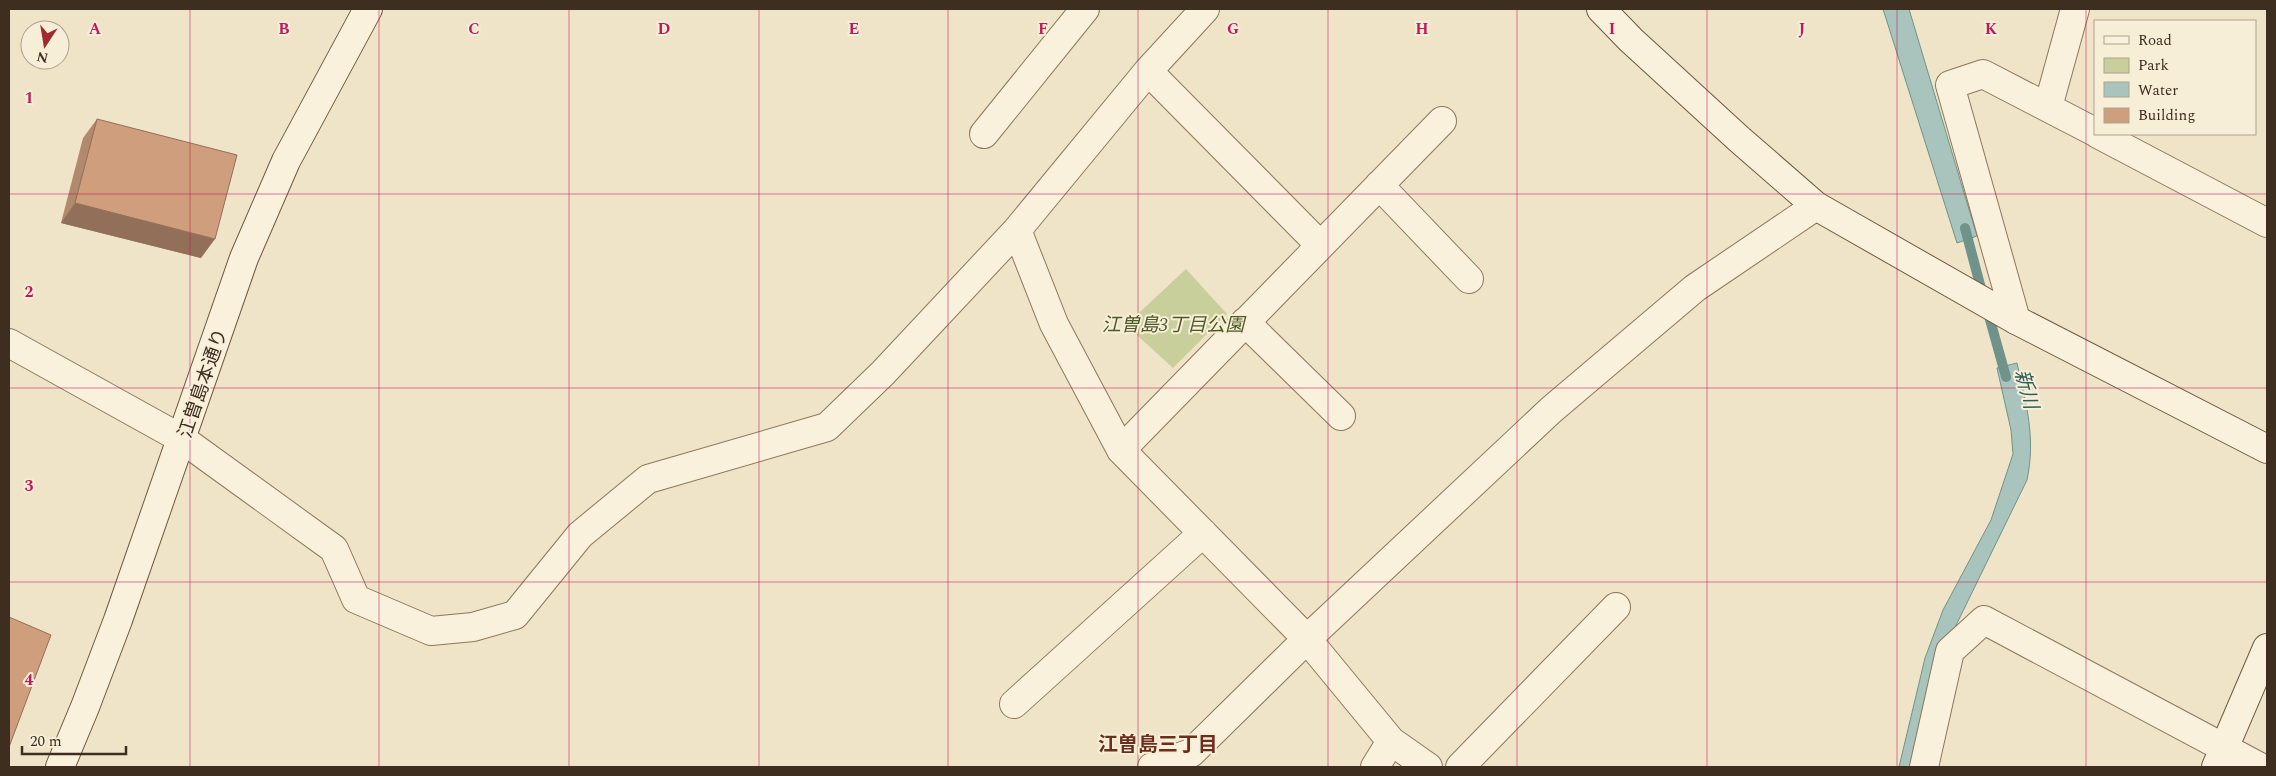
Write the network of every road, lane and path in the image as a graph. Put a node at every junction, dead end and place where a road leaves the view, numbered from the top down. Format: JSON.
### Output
{"nodes":[{"id":1,"x":368,"y":9,"type":"edge"},
{"id":2,"x":1085,"y":9,"type":"edge"},
{"id":3,"x":1205,"y":9,"type":"edge"},
{"id":4,"x":1601,"y":9,"type":"edge"},
{"id":5,"x":2075,"y":9,"type":"edge"},
{"id":6,"x":1148,"y":71,"type":"junction"},
{"id":7,"x":2048,"y":107,"type":"junction"},
{"id":8,"x":1442,"y":121,"type":"dead end"},
{"id":9,"x":2094,"y":131,"type":"edge"},
{"id":10,"x":984,"y":134,"type":"dead end"},
{"id":11,"x":2100,"y":135,"type":"edge"},
{"id":12,"x":1379,"y":185,"type":"junction"},
{"id":13,"x":1816,"y":206,"type":"junction"},
{"id":14,"x":2267,"y":223,"type":"edge"},
{"id":15,"x":1017,"y":230,"type":"junction"},
{"id":16,"x":1320,"y":245,"type":"junction"},
{"id":17,"x":1469,"y":279,"type":"dead end"},
{"id":18,"x":2016,"y":320,"type":"junction"},
{"id":19,"x":1245,"y":322,"type":"junction"},
{"id":20,"x":9,"y":343,"type":"edge"},
{"id":21,"x":1341,"y":416,"type":"dead end"},
{"id":22,"x":182,"y":439,"type":"junction"},
{"id":23,"x":2267,"y":449,"type":"edge"},
{"id":24,"x":1121,"y":450,"type":"junction"},
{"id":25,"x":1203,"y":533,"type":"junction"},
{"id":26,"x":1616,"y":607,"type":"dead end"},
{"id":27,"x":1306,"y":639,"type":"junction"},
{"id":28,"x":2267,"y":648,"type":"edge"},
{"id":29,"x":1014,"y":704,"type":"dead end"},
{"id":30,"x":1392,"y":741,"type":"junction"},
{"id":31,"x":2220,"y":758,"type":"edge"},
{"id":32,"x":60,"y":767,"type":"edge"},
{"id":33,"x":1152,"y":767,"type":"edge"},
{"id":34,"x":1375,"y":767,"type":"edge"},
{"id":35,"x":1428,"y":767,"type":"edge"},
{"id":36,"x":1460,"y":767,"type":"edge"},
{"id":37,"x":1924,"y":767,"type":"edge"},
{"id":38,"x":2260,"y":767,"type":"edge"}],
"edges":[{"from":1,"to":22,"type":"street","name":"江曽島本通り"},
{"from":2,"to":10,"type":"street"},
{"from":3,"to":6,"type":"street"},
{"from":4,"to":13,"type":"street"},
{"from":5,"to":7,"type":"street"},
{"from":6,"to":15,"type":"street"},
{"from":6,"to":16,"type":"street"},
{"from":7,"to":9,"type":"street"},
{"from":7,"to":18,"type":"street"},
{"from":8,"to":12,"type":"street"},
{"from":11,"to":14,"type":"street"},
{"from":12,"to":16,"type":"street"},
{"from":12,"to":17,"type":"street"},
{"from":13,"to":18,"type":"street"},
{"from":13,"to":27,"type":"street"},
{"from":15,"to":22,"type":"street"},
{"from":15,"to":24,"type":"street"},
{"from":16,"to":19,"type":"street"},
{"from":18,"to":23,"type":"street"},
{"from":19,"to":21,"type":"street"},
{"from":19,"to":24,"type":"street"},
{"from":20,"to":22,"type":"street"},
{"from":22,"to":32,"type":"street","name":"江曽島本通り"},
{"from":24,"to":25,"type":"street"},
{"from":25,"to":27,"type":"street"},
{"from":25,"to":29,"type":"street"},
{"from":26,"to":36,"type":"street"},
{"from":27,"to":30,"type":"street"},
{"from":27,"to":33,"type":"street"},
{"from":28,"to":31,"type":"street"},
{"from":30,"to":34,"type":"street"},
{"from":30,"to":35,"type":"street"},
{"from":31,"to":37,"type":"street"},
{"from":31,"to":38,"type":"street"}]}
